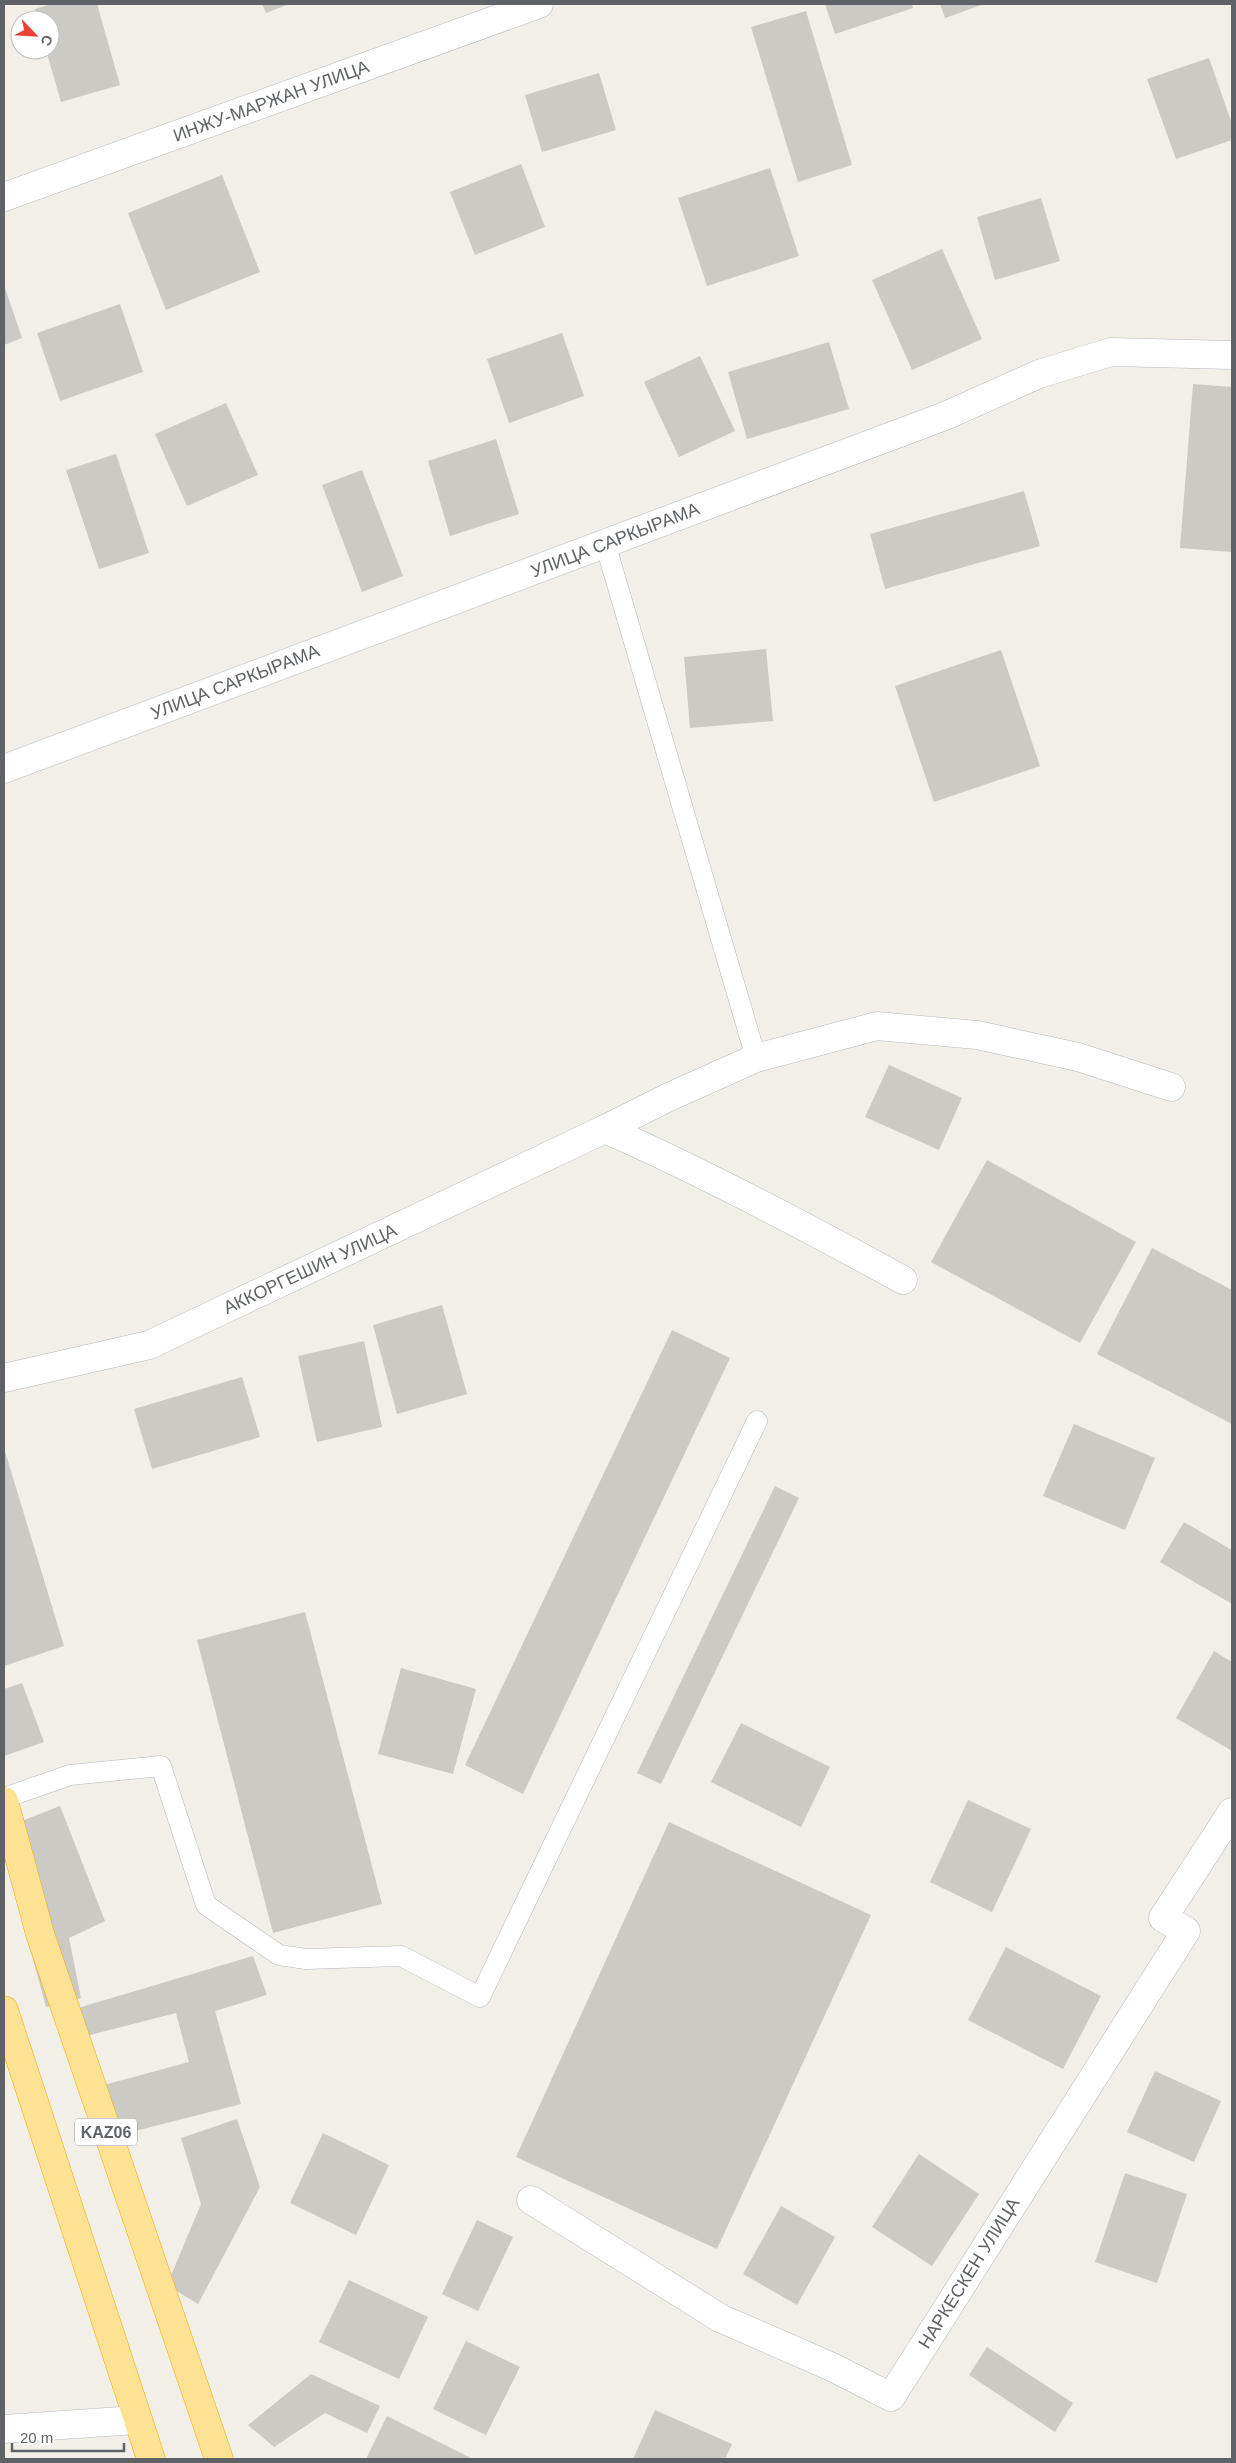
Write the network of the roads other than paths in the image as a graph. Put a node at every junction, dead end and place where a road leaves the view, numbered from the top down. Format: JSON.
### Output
{"nodes":[{"id":1,"x":539,"y":4,"type":"edge"},
{"id":2,"x":4,"y":198,"type":"edge"},
{"id":3,"x":1232,"y":355,"type":"edge"},
{"id":4,"x":605,"y":543,"type":"junction"},
{"id":5,"x":4,"y":768,"type":"edge"},
{"id":6,"x":756,"y":1058,"type":"junction"},
{"id":7,"x":1171,"y":1087,"type":"dead end"},
{"id":8,"x":605,"y":1129,"type":"junction"},
{"id":9,"x":903,"y":1280,"type":"dead end"},
{"id":10,"x":4,"y":1378,"type":"edge"},
{"id":11,"x":757,"y":1420,"type":"dead end"},
{"id":12,"x":4,"y":1800,"type":"edge"},
{"id":13,"x":1232,"y":1812,"type":"edge"},
{"id":14,"x":4,"y":2010,"type":"edge"},
{"id":15,"x":531,"y":2200,"type":"dead end"},
{"id":16,"x":136,"y":2420,"type":"junction"},
{"id":17,"x":4,"y":2429,"type":"edge"},
{"id":18,"x":151,"y":2459,"type":"edge"},
{"id":19,"x":218,"y":2459,"type":"edge"}],
"edges":[{"from":1,"to":2,"type":"street","name":"ИНЖУ-МАРЖАН УЛИЦА"},
{"from":3,"to":4,"type":"street","name":"УЛИЦА САРКЫРАМА"},
{"from":4,"to":5,"type":"street","name":"УЛИЦА САРКЫРАМА"},
{"from":4,"to":6,"type":"lane"},
{"from":6,"to":7,"type":"street","name":"АККОРГЕШИН УЛИЦА"},
{"from":6,"to":8,"type":"street","name":"АККОРГЕШИН УЛИЦА"},
{"from":8,"to":9,"type":"street"},
{"from":8,"to":10,"type":"street","name":"АККОРГЕШИН УЛИЦА"},
{"from":11,"to":12,"type":"lane"},
{"from":12,"to":19,"type":"highway","number":"KАZ06"},
{"from":13,"to":15,"type":"street","name":"НАРКЕСКЕН УЛИЦА"},
{"from":14,"to":16,"type":"highway"},
{"from":16,"to":17,"type":"street"},
{"from":16,"to":18,"type":"highway"}]}
